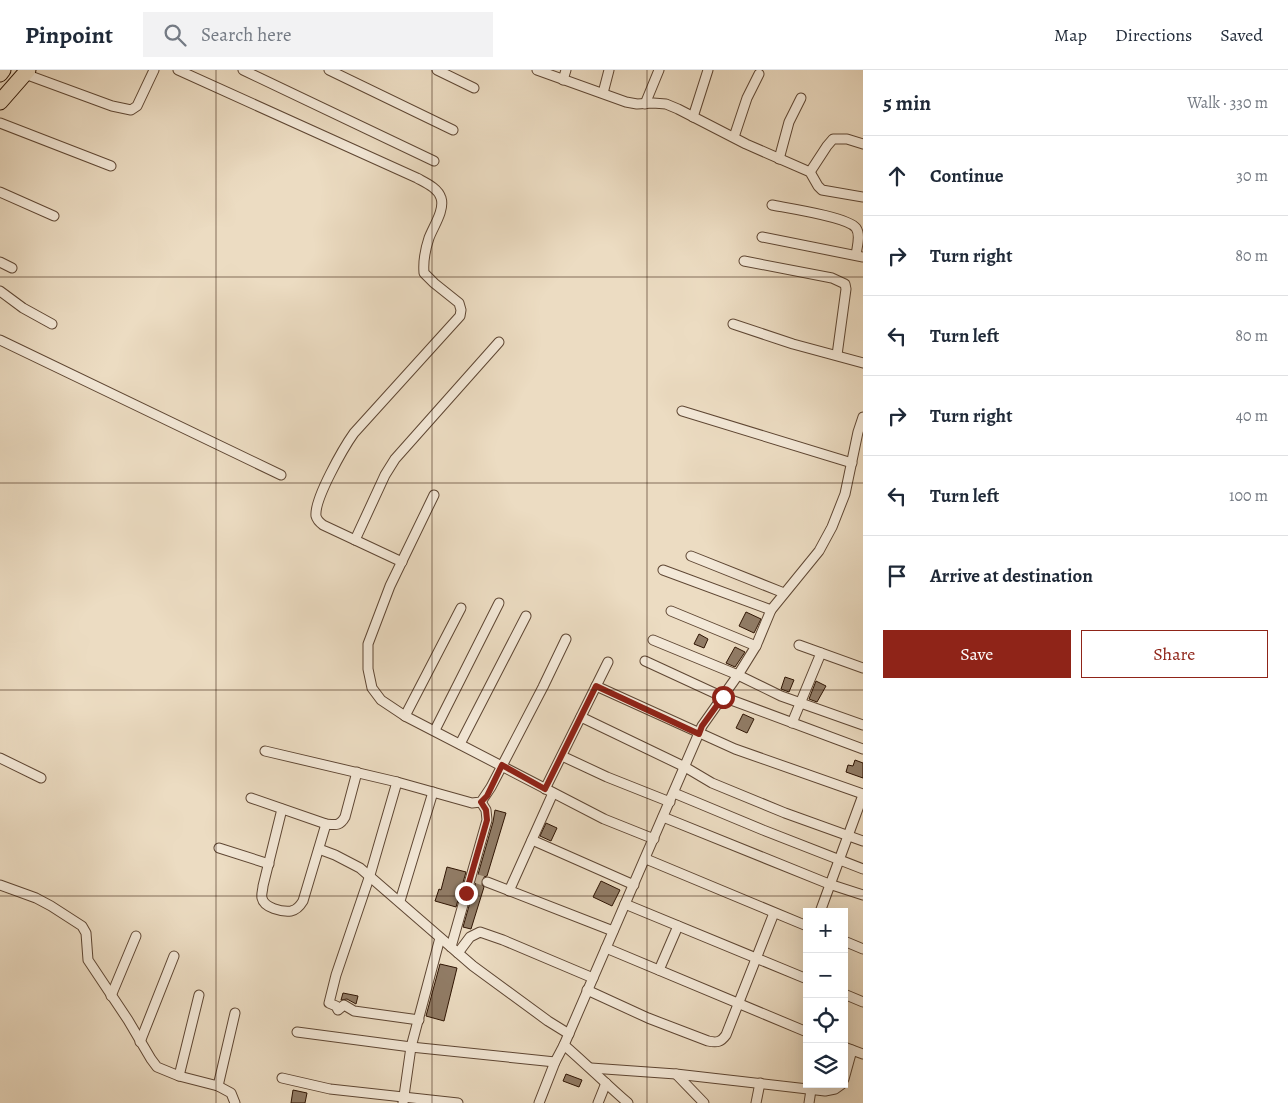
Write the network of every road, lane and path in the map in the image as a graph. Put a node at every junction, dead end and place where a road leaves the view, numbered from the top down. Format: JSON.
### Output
{"nodes":[{"id":1,"x":3,"y":70,"type":"edge"},
{"id":2,"x":154,"y":70,"type":"edge"},
{"id":3,"x":178,"y":70,"type":"edge"},
{"id":4,"x":243,"y":70,"type":"edge"},
{"id":5,"x":329,"y":70,"type":"edge"},
{"id":6,"x":436,"y":70,"type":"edge"},
{"id":7,"x":536,"y":70,"type":"edge"},
{"id":8,"x":566,"y":70,"type":"edge"},
{"id":9,"x":610,"y":70,"type":"edge"},
{"id":10,"x":659,"y":70,"type":"edge"},
{"id":11,"x":708,"y":70,"type":"edge"},
{"id":12,"x":26,"y":72,"type":"edge"},
{"id":13,"x":0,"y":74,"type":"edge"},
{"id":14,"x":759,"y":74,"type":"dead end"},
{"id":15,"x":563,"y":80,"type":"junction"},
{"id":16,"x":474,"y":88,"type":"dead end"},
{"id":17,"x":603,"y":94,"type":"junction"},
{"id":18,"x":801,"y":98,"type":"dead end"},
{"id":19,"x":0,"y":102,"type":"edge"},
{"id":20,"x":646,"y":104,"type":"junction"},
{"id":21,"x":693,"y":117,"type":"junction"},
{"id":22,"x":0,"y":123,"type":"edge"},
{"id":23,"x":453,"y":130,"type":"dead end"},
{"id":24,"x":734,"y":137,"type":"junction"},
{"id":25,"x":863,"y":144,"type":"edge"},
{"id":26,"x":779,"y":159,"type":"junction"},
{"id":27,"x":434,"y":161,"type":"dead end"},
{"id":28,"x":110,"y":166,"type":"dead end"},
{"id":29,"x":810,"y":172,"type":"junction"},
{"id":30,"x":0,"y":192,"type":"edge"},
{"id":31,"x":863,"y":197,"type":"edge"},
{"id":32,"x":772,"y":205,"type":"dead end"},
{"id":33,"x":54,"y":216,"type":"dead end"},
{"id":34,"x":762,"y":237,"type":"dead end"},
{"id":35,"x":859,"y":256,"type":"edge"},
{"id":36,"x":744,"y":261,"type":"dead end"},
{"id":37,"x":0,"y":262,"type":"edge"},
{"id":38,"x":12,"y":268,"type":"dead end"},
{"id":39,"x":0,"y":291,"type":"edge"},
{"id":40,"x":52,"y":324,"type":"dead end"},
{"id":41,"x":733,"y":324,"type":"dead end"},
{"id":42,"x":0,"y":340,"type":"edge"},
{"id":43,"x":499,"y":342,"type":"dead end"},
{"id":44,"x":837,"y":355,"type":"junction"},
{"id":45,"x":863,"y":362,"type":"edge"},
{"id":46,"x":682,"y":411,"type":"dead end"},
{"id":47,"x":863,"y":417,"type":"edge"},
{"id":48,"x":852,"y":463,"type":"junction"},
{"id":49,"x":281,"y":475,"type":"dead end"},
{"id":50,"x":434,"y":495,"type":"dead end"},
{"id":51,"x":355,"y":540,"type":"junction"},
{"id":52,"x":691,"y":556,"type":"dead end"},
{"id":53,"x":402,"y":562,"type":"junction"},
{"id":54,"x":663,"y":570,"type":"dead end"},
{"id":55,"x":784,"y":593,"type":"junction"},
{"id":56,"x":498,"y":602,"type":"dead end"},
{"id":57,"x":460,"y":608,"type":"dead end"},
{"id":58,"x":772,"y":610,"type":"junction"},
{"id":59,"x":671,"y":611,"type":"dead end"},
{"id":60,"x":526,"y":616,"type":"dead end"},
{"id":61,"x":566,"y":638,"type":"dead end"},
{"id":62,"x":653,"y":640,"type":"dead end"},
{"id":63,"x":798,"y":645,"type":"dead end"},
{"id":64,"x":756,"y":646,"type":"junction"},
{"id":65,"x":821,"y":653,"type":"junction"},
{"id":66,"x":645,"y":661,"type":"dead end"},
{"id":67,"x":608,"y":662,"type":"dead end"},
{"id":68,"x":863,"y":668,"type":"edge"},
{"id":69,"x":738,"y":675,"type":"junction"},
{"id":70,"x":596,"y":686,"type":"junction"},
{"id":71,"x":723,"y":697,"type":"junction"},
{"id":72,"x":800,"y":703,"type":"junction"},
{"id":73,"x":405,"y":716,"type":"junction"},
{"id":74,"x":581,"y":717,"type":"junction"},
{"id":75,"x":792,"y":723,"type":"junction"},
{"id":76,"x":863,"y":725,"type":"edge"},
{"id":77,"x":435,"y":730,"type":"junction"},
{"id":78,"x":699,"y":734,"type":"junction"},
{"id":79,"x":460,"y":744,"type":"junction"},
{"id":80,"x":863,"y":749,"type":"edge"},
{"id":81,"x":265,"y":751,"type":"dead end"},
{"id":82,"x":562,"y":756,"type":"junction"},
{"id":83,"x":0,"y":758,"type":"edge"},
{"id":84,"x":502,"y":765,"type":"junction"},
{"id":85,"x":685,"y":767,"type":"junction"},
{"id":86,"x":357,"y":772,"type":"junction"},
{"id":87,"x":42,"y":778,"type":"dead end"},
{"id":88,"x":397,"y":782,"type":"junction"},
{"id":89,"x":549,"y":791,"type":"junction"},
{"id":90,"x":433,"y":792,"type":"junction"},
{"id":91,"x":674,"y":793,"type":"junction"},
{"id":92,"x":863,"y":795,"type":"edge"},
{"id":93,"x":251,"y":798,"type":"dead end"},
{"id":94,"x":481,"y":802,"type":"junction"},
{"id":95,"x":670,"y":802,"type":"junction"},
{"id":96,"x":282,"y":809,"type":"junction"},
{"id":97,"x":664,"y":817,"type":"junction"},
{"id":98,"x":326,"y":824,"type":"junction"},
{"id":99,"x":847,"y":835,"type":"junction"},
{"id":100,"x":654,"y":839,"type":"junction"},
{"id":101,"x":532,"y":840,"type":"junction"},
{"id":102,"x":863,"y":841,"type":"edge"},
{"id":103,"x":219,"y":848,"type":"dead end"},
{"id":104,"x":319,"y":849,"type":"junction"},
{"id":105,"x":646,"y":859,"type":"junction"},
{"id":106,"x":838,"y":860,"type":"junction"},
{"id":107,"x":268,"y":864,"type":"junction"},
{"id":108,"x":863,"y":869,"type":"edge"},
{"id":109,"x":370,"y":875,"type":"junction"},
{"id":110,"x":487,"y":882,"type":"tunnel mouth"},
{"id":111,"x":829,"y":884,"type":"junction"},
{"id":112,"x":0,"y":885,"type":"edge"},
{"id":113,"x":634,"y":886,"type":"junction"},
{"id":114,"x":509,"y":891,"type":"junction"},
{"id":115,"x":863,"y":895,"type":"edge"},
{"id":116,"x":400,"y":902,"type":"junction"},
{"id":117,"x":626,"y":904,"type":"junction"},
{"id":118,"x":821,"y":908,"type":"edge"},
{"id":119,"x":774,"y":913,"type":"junction"},
{"id":120,"x":803,"y":924,"type":"edge"},
{"id":121,"x":678,"y":926,"type":"junction"},
{"id":122,"x":613,"y":931,"type":"junction"},
{"id":123,"x":136,"y":936,"type":"dead end"},
{"id":124,"x":440,"y":938,"type":"junction"},
{"id":125,"x":848,"y":943,"type":"edge"},
{"id":126,"x":606,"y":948,"type":"junction"},
{"id":127,"x":863,"y":949,"type":"edge"},
{"id":128,"x":454,"y":950,"type":"junction"},
{"id":129,"x":174,"y":956,"type":"dead end"},
{"id":130,"x":755,"y":958,"type":"junction"},
{"id":131,"x":659,"y":970,"type":"junction"},
{"id":132,"x":803,"y":977,"type":"edge"},
{"id":133,"x":593,"y":978,"type":"junction"},
{"id":134,"x":587,"y":990,"type":"junction"},
{"id":135,"x":199,"y":995,"type":"dead end"},
{"id":136,"x":111,"y":996,"type":"junction"},
{"id":137,"x":848,"y":996,"type":"edge"},
{"id":138,"x":863,"y":1002,"type":"edge"},
{"id":139,"x":738,"y":1004,"type":"junction"},
{"id":140,"x":235,"y":1013,"type":"dead end"},
{"id":141,"x":419,"y":1020,"type":"junction"},
{"id":142,"x":803,"y":1030,"type":"edge"},
{"id":143,"x":297,"y":1032,"type":"dead end"},
{"id":144,"x":569,"y":1034,"type":"junction"},
{"id":145,"x":140,"y":1042,"type":"junction"},
{"id":146,"x":564,"y":1046,"type":"junction"},
{"id":147,"x":411,"y":1047,"type":"junction"},
{"id":148,"x":848,"y":1048,"type":"edge"},
{"id":149,"x":863,"y":1054,"type":"edge"},
{"id":150,"x":555,"y":1062,"type":"junction"},
{"id":151,"x":591,"y":1068,"type":"junction"},
{"id":152,"x":676,"y":1074,"type":"junction"},
{"id":153,"x":179,"y":1076,"type":"junction"},
{"id":154,"x":282,"y":1078,"type":"dead end"},
{"id":155,"x":760,"y":1083,"type":"junction"},
{"id":156,"x":606,"y":1084,"type":"junction"},
{"id":157,"x":218,"y":1086,"type":"junction"},
{"id":158,"x":837,"y":1088,"type":"edge"},
{"id":159,"x":811,"y":1090,"type":"junction"},
{"id":160,"x":404,"y":1100,"type":"edge"},
{"id":161,"x":235,"y":1103,"type":"edge"},
{"id":162,"x":458,"y":1103,"type":"edge"},
{"id":163,"x":539,"y":1103,"type":"edge"},
{"id":164,"x":598,"y":1103,"type":"edge"},
{"id":165,"x":628,"y":1103,"type":"edge"},
{"id":166,"x":704,"y":1103,"type":"edge"},
{"id":167,"x":756,"y":1103,"type":"edge"},
{"id":168,"x":809,"y":1103,"type":"edge"}],
"edges":[{"from":1,"to":13,"type":"highway"},
{"from":2,"to":12,"type":"street"},
{"from":3,"to":51,"type":"street"},
{"from":4,"to":27,"type":"street"},
{"from":5,"to":23,"type":"street"},
{"from":6,"to":16,"type":"street"},
{"from":7,"to":15,"type":"street"},
{"from":8,"to":15,"type":"street"},
{"from":9,"to":17,"type":"street"},
{"from":10,"to":20,"type":"street"},
{"from":11,"to":21,"type":"street"},
{"from":12,"to":19,"type":"highway"},
{"from":14,"to":24,"type":"street"},
{"from":15,"to":17,"type":"street"},
{"from":17,"to":20,"type":"street"},
{"from":18,"to":26,"type":"street"},
{"from":20,"to":21,"type":"street"},
{"from":21,"to":24,"type":"street"},
{"from":22,"to":28,"type":"street"},
{"from":24,"to":26,"type":"street"},
{"from":25,"to":29,"type":"street"},
{"from":26,"to":29,"type":"street"},
{"from":29,"to":31,"type":"street"},
{"from":30,"to":33,"type":"street"},
{"from":32,"to":35,"type":"street"},
{"from":34,"to":35,"type":"street"},
{"from":36,"to":44,"type":"street"},
{"from":37,"to":38,"type":"street"},
{"from":39,"to":40,"type":"street"},
{"from":41,"to":44,"type":"street"},
{"from":42,"to":49,"type":"street"},
{"from":43,"to":51,"type":"street"},
{"from":44,"to":45,"type":"street"},
{"from":46,"to":48,"type":"street"},
{"from":47,"to":48,"type":"street"},
{"from":48,"to":55,"type":"street"},
{"from":50,"to":53,"type":"street"},
{"from":51,"to":53,"type":"street"},
{"from":52,"to":55,"type":"street"},
{"from":53,"to":73,"type":"street"},
{"from":54,"to":58,"type":"street"},
{"from":55,"to":58,"type":"street"},
{"from":56,"to":77,"type":"street"},
{"from":57,"to":73,"type":"street"},
{"from":58,"to":64,"type":"street"},
{"from":59,"to":64,"type":"street"},
{"from":60,"to":79,"type":"street"},
{"from":61,"to":84,"type":"street"},
{"from":62,"to":69,"type":"street"},
{"from":63,"to":65,"type":"street"},
{"from":64,"to":69,"type":"street"},
{"from":65,"to":68,"type":"street"},
{"from":65,"to":72,"type":"street"},
{"from":66,"to":71,"type":"street"},
{"from":67,"to":70,"type":"street"},
{"from":69,"to":71,"type":"street"},
{"from":69,"to":72,"type":"street"},
{"from":70,"to":74,"type":"street"},
{"from":70,"to":78,"type":"street"},
{"from":71,"to":75,"type":"street"},
{"from":71,"to":78,"type":"street"},
{"from":72,"to":75,"type":"street"},
{"from":72,"to":76,"type":"street"},
{"from":73,"to":77,"type":"street"},
{"from":74,"to":82,"type":"street"},
{"from":74,"to":85,"type":"street"},
{"from":75,"to":80,"type":"street"},
{"from":77,"to":79,"type":"street"},
{"from":78,"to":85,"type":"street"},
{"from":78,"to":92,"type":"street"},
{"from":79,"to":84,"type":"street"},
{"from":81,"to":86,"type":"street"},
{"from":82,"to":89,"type":"street"},
{"from":82,"to":95,"type":"street"},
{"from":83,"to":87,"type":"street"},
{"from":84,"to":89,"type":"street"},
{"from":84,"to":94,"type":"street"},
{"from":85,"to":91,"type":"street"},
{"from":85,"to":99,"type":"street"},
{"from":86,"to":88,"type":"street"},
{"from":86,"to":98,"type":"street"},
{"from":88,"to":90,"type":"street"},
{"from":88,"to":109,"type":"street"},
{"from":89,"to":100,"type":"street"},
{"from":89,"to":101,"type":"street"},
{"from":90,"to":94,"type":"street"},
{"from":90,"to":116,"type":"street"},
{"from":91,"to":95,"type":"street"},
{"from":91,"to":106,"type":"street"},
{"from":92,"to":99,"type":"street"},
{"from":93,"to":96,"type":"street"},
{"from":94,"to":128,"type":"street"},
{"from":95,"to":97,"type":"street"},
{"from":96,"to":98,"type":"street"},
{"from":96,"to":107,"type":"street"},
{"from":97,"to":100,"type":"street"},
{"from":97,"to":111,"type":"street"},
{"from":98,"to":104,"type":"street"},
{"from":99,"to":102,"type":"street"},
{"from":99,"to":106,"type":"street"},
{"from":100,"to":105,"type":"street"},
{"from":101,"to":113,"type":"street"},
{"from":101,"to":114,"type":"street"},
{"from":103,"to":107,"type":"street"},
{"from":104,"to":107,"type":"street"},
{"from":104,"to":109,"type":"street"},
{"from":105,"to":113,"type":"street"},
{"from":105,"to":119,"type":"street"},
{"from":106,"to":108,"type":"street"},
{"from":106,"to":111,"type":"street"},
{"from":109,"to":116,"type":"street"},
{"from":109,"to":141,"type":"street"},
{"from":110,"to":114,"type":"street"},
{"from":111,"to":115,"type":"street"},
{"from":111,"to":118,"type":"street"},
{"from":112,"to":136,"type":"street"},
{"from":113,"to":117,"type":"street"},
{"from":114,"to":122,"type":"street"},
{"from":116,"to":124,"type":"street"},
{"from":117,"to":121,"type":"street"},
{"from":117,"to":122,"type":"street"},
{"from":119,"to":120,"type":"street"},
{"from":119,"to":130,"type":"street"},
{"from":121,"to":130,"type":"street"},
{"from":121,"to":131,"type":"street"},
{"from":122,"to":126,"type":"street"},
{"from":123,"to":136,"type":"street"},
{"from":124,"to":128,"type":"street"},
{"from":124,"to":141,"type":"street"},
{"from":125,"to":127,"type":"street"},
{"from":126,"to":131,"type":"street"},
{"from":126,"to":133,"type":"street"},
{"from":128,"to":133,"type":"street"},
{"from":128,"to":144,"type":"street"},
{"from":129,"to":145,"type":"street"},
{"from":130,"to":132,"type":"street"},
{"from":130,"to":139,"type":"street"},
{"from":131,"to":139,"type":"street"},
{"from":133,"to":134,"type":"street"},
{"from":134,"to":139,"type":"street"},
{"from":134,"to":144,"type":"street"},
{"from":135,"to":153,"type":"street"},
{"from":136,"to":145,"type":"street"},
{"from":137,"to":138,"type":"street"},
{"from":139,"to":142,"type":"street"},
{"from":140,"to":157,"type":"street"},
{"from":141,"to":147,"type":"street"},
{"from":143,"to":147,"type":"street"},
{"from":144,"to":146,"type":"street"},
{"from":145,"to":153,"type":"street"},
{"from":146,"to":150,"type":"street"},
{"from":146,"to":151,"type":"street"},
{"from":147,"to":150,"type":"street"},
{"from":147,"to":160,"type":"street"},
{"from":148,"to":149,"type":"street"},
{"from":150,"to":163,"type":"street"},
{"from":151,"to":152,"type":"street"},
{"from":151,"to":156,"type":"street"},
{"from":152,"to":155,"type":"street"},
{"from":152,"to":166,"type":"street"},
{"from":153,"to":157,"type":"street"},
{"from":154,"to":160,"type":"street"},
{"from":155,"to":159,"type":"street"},
{"from":155,"to":167,"type":"street"},
{"from":156,"to":164,"type":"street"},
{"from":156,"to":165,"type":"street"},
{"from":157,"to":161,"type":"street"},
{"from":158,"to":159,"type":"street"},
{"from":159,"to":168,"type":"street"},
{"from":160,"to":162,"type":"street"}]}
